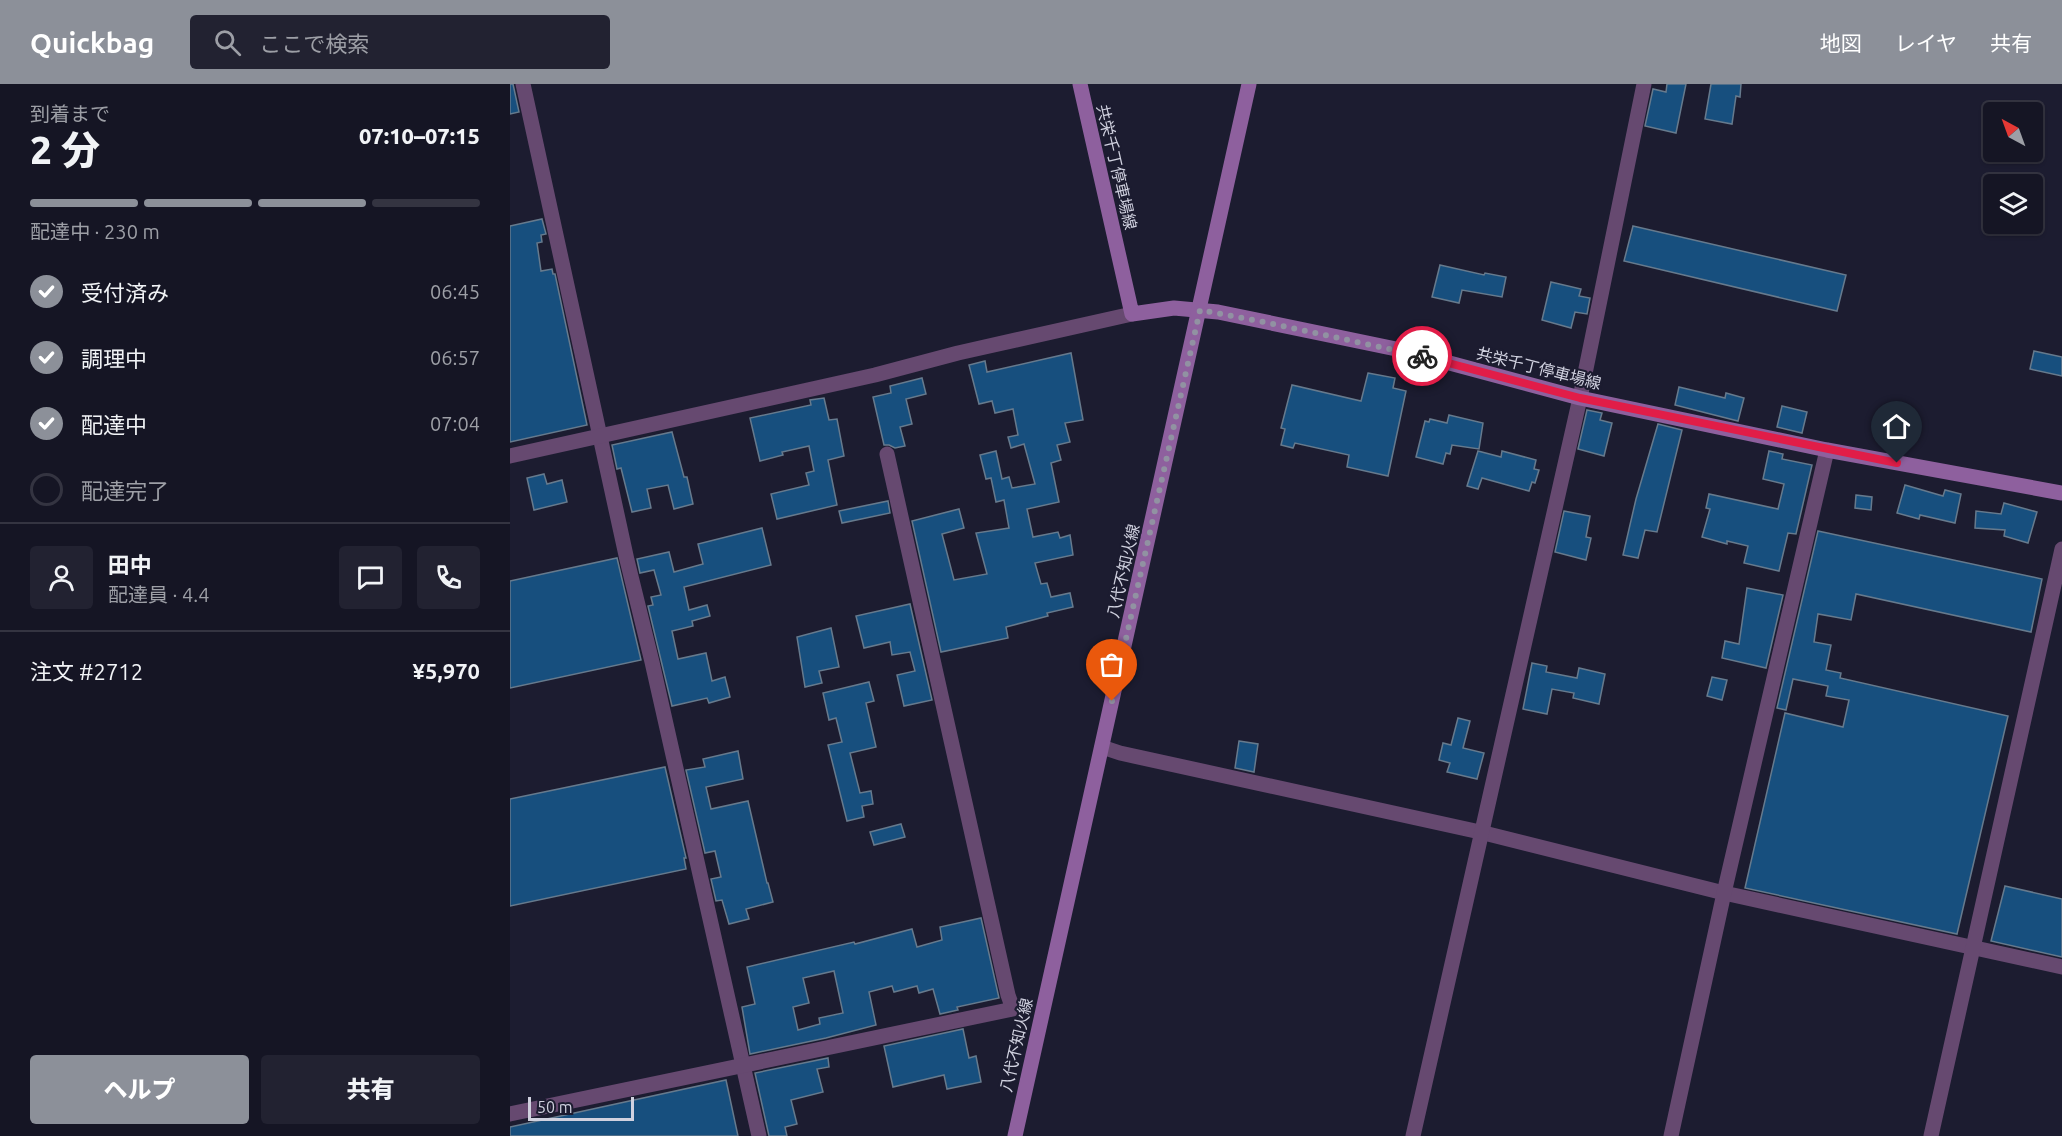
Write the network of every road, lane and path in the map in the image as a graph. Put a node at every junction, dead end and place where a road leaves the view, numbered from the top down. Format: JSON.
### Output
{"nodes":[{"id":1,"x":523,"y":84,"type":"edge"},
{"id":2,"x":1080,"y":84,"type":"edge"},
{"id":3,"x":1249,"y":84,"type":"edge"},
{"id":4,"x":1644,"y":84,"type":"edge"},
{"id":5,"x":1200,"y":310,"type":"junction"},
{"id":6,"x":1132,"y":314,"type":"junction"},
{"id":7,"x":1580,"y":398,"type":"junction"},
{"id":8,"x":601,"y":437,"type":"junction"},
{"id":9,"x":1827,"y":450,"type":"junction"},
{"id":10,"x":887,"y":454,"type":"dead end"},
{"id":11,"x":510,"y":456,"type":"edge"},
{"id":12,"x":2062,"y":494,"type":"edge"},
{"id":13,"x":2062,"y":549,"type":"edge"},
{"id":14,"x":1102,"y":747,"type":"junction"},
{"id":15,"x":1480,"y":832,"type":"junction"},
{"id":16,"x":1724,"y":893,"type":"junction"},
{"id":17,"x":1974,"y":948,"type":"junction"},
{"id":18,"x":2062,"y":968,"type":"edge"},
{"id":19,"x":743,"y":1066,"type":"junction"},
{"id":20,"x":510,"y":1114,"type":"edge"},
{"id":21,"x":759,"y":1136,"type":"edge"},
{"id":22,"x":1015,"y":1136,"type":"edge"},
{"id":23,"x":1413,"y":1136,"type":"edge"},
{"id":24,"x":1671,"y":1136,"type":"edge"},
{"id":25,"x":1931,"y":1136,"type":"edge"}],
"edges":[{"from":1,"to":8,"type":"street"},
{"from":2,"to":6,"type":"main road","name":"共栄千丁停車場線"},
{"from":3,"to":5,"type":"main road","name":"八代不知火線"},
{"from":4,"to":7,"type":"street"},
{"from":5,"to":6,"type":"main road","name":"共栄千丁停車場線"},
{"from":5,"to":7,"type":"main road","name":"共栄千丁停車場線"},
{"from":5,"to":14,"type":"main road","name":"八代不知火線"},
{"from":6,"to":8,"type":"street"},
{"from":7,"to":9,"type":"main road","name":"共栄千丁停車場線"},
{"from":7,"to":15,"type":"street"},
{"from":8,"to":11,"type":"street"},
{"from":8,"to":19,"type":"street"},
{"from":9,"to":12,"type":"main road","name":"共栄千丁停車場線"},
{"from":9,"to":16,"type":"street"},
{"from":10,"to":19,"type":"street"},
{"from":13,"to":17,"type":"street"},
{"from":14,"to":15,"type":"street"},
{"from":14,"to":22,"type":"main road","name":"八代不知火線"},
{"from":15,"to":16,"type":"street"},
{"from":15,"to":23,"type":"street"},
{"from":16,"to":17,"type":"street"},
{"from":16,"to":24,"type":"street"},
{"from":17,"to":18,"type":"street"},
{"from":17,"to":25,"type":"street"},
{"from":19,"to":20,"type":"street"},
{"from":19,"to":21,"type":"street"}]}
